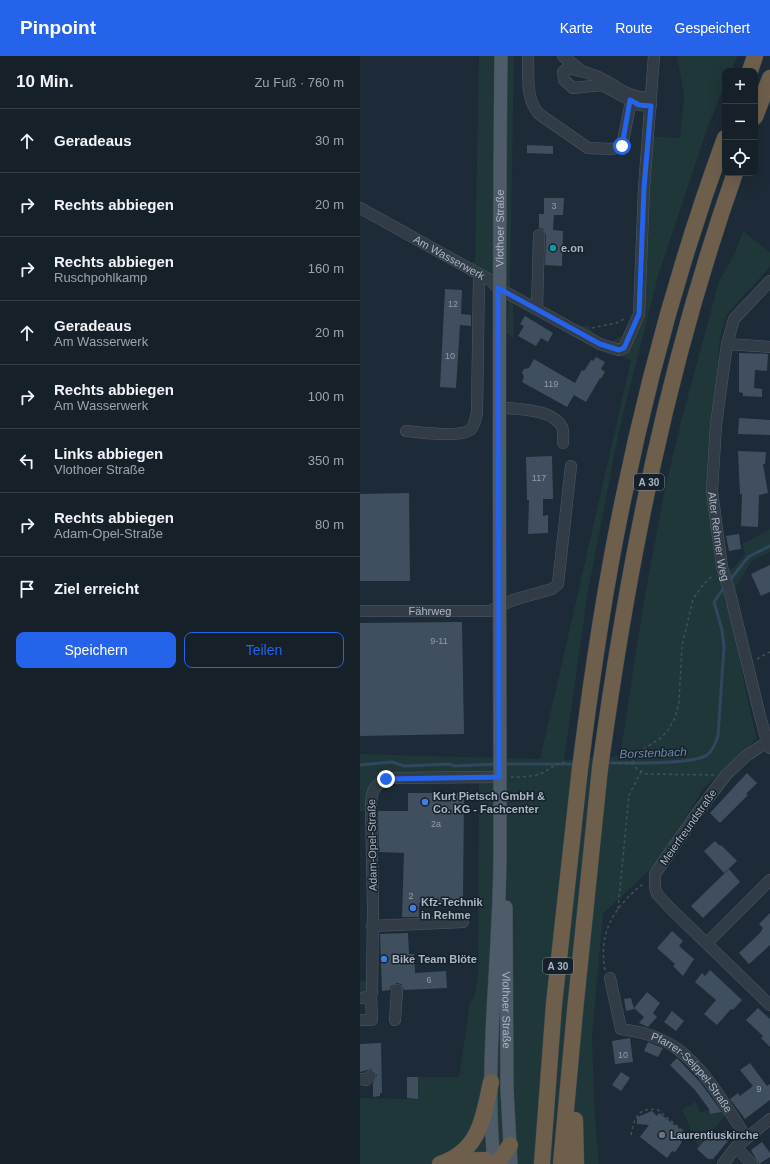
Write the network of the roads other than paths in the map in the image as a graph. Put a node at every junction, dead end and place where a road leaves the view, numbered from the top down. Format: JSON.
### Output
{"nodes":[{"id":1,"x":501,"y":56,"type":"edge"},
{"id":2,"x":528,"y":56,"type":"edge"},
{"id":3,"x":563,"y":56,"type":"edge"},
{"id":4,"x":654,"y":56,"type":"edge"},
{"id":5,"x":755,"y":56,"type":"edge"},
{"id":6,"x":751,"y":68,"type":"edge"},
{"id":7,"x":582,"y":72,"type":"junction"},
{"id":8,"x":770,"y":78,"type":"edge"},
{"id":9,"x":770,"y":97,"type":"edge"},
{"id":10,"x":631,"y":98,"type":"junction"},
{"id":11,"x":651,"y":102,"type":"junction"},
{"id":12,"x":758,"y":109,"type":"edge"},
{"id":13,"x":758,"y":113,"type":"edge"},
{"id":14,"x":724,"y":140,"type":"edge"},
{"id":15,"x":734,"y":176,"type":"edge"},
{"id":16,"x":360,"y":208,"type":"edge"},
{"id":17,"x":539,"y":235,"type":"dead end"},
{"id":18,"x":480,"y":275,"type":"junction"},
{"id":19,"x":770,"y":280,"type":"edge"},
{"id":20,"x":498,"y":288,"type":"junction"},
{"id":21,"x":537,"y":309,"type":"junction"},
{"id":22,"x":590,"y":328,"type":"road end"},
{"id":23,"x":577,"y":331,"type":"junction"},
{"id":24,"x":727,"y":344,"type":"junction"},
{"id":25,"x":770,"y":347,"type":"edge"},
{"id":26,"x":499,"y":407,"type":"junction"},
{"id":27,"x":406,"y":431,"type":"dead end"},
{"id":28,"x":563,"y":443,"type":"dead end"},
{"id":29,"x":571,"y":466,"type":"dead end"},
{"id":30,"x":499,"y":606,"type":"junction"},
{"id":31,"x":360,"y":611,"type":"edge"},
{"id":32,"x":768,"y":745,"type":"edge"},
{"id":33,"x":499,"y":777,"type":"junction"},
{"id":34,"x":500,"y":856,"type":"junction"},
{"id":35,"x":770,"y":880,"type":"edge"},
{"id":36,"x":463,"y":922,"type":"dead end"},
{"id":37,"x":372,"y":926,"type":"junction"},
{"id":38,"x":707,"y":943,"type":"junction"},
{"id":39,"x":610,"y":978,"type":"road end"},
{"id":40,"x":397,"y":990,"type":"dead end"},
{"id":41,"x":371,"y":995,"type":"junction"},
{"id":42,"x":360,"y":998,"type":"edge"},
{"id":43,"x":770,"y":1005,"type":"edge"},
{"id":44,"x":575,"y":1011,"type":"junction"},
{"id":45,"x":360,"y":1020,"type":"edge"},
{"id":46,"x":395,"y":1020,"type":"dead end"},
{"id":47,"x":491,"y":1082,"type":"junction"},
{"id":48,"x":770,"y":1119,"type":"edge"},
{"id":49,"x":746,"y":1137,"type":"junction"},
{"id":50,"x":510,"y":1145,"type":"junction"},
{"id":51,"x":736,"y":1147,"type":"junction"},
{"id":52,"x":444,"y":1163,"type":"edge"},
{"id":53,"x":494,"y":1164,"type":"edge"},
{"id":54,"x":511,"y":1164,"type":"edge"},
{"id":55,"x":542,"y":1164,"type":"edge"},
{"id":56,"x":561,"y":1164,"type":"edge"},
{"id":57,"x":576,"y":1164,"type":"edge"},
{"id":58,"x":723,"y":1164,"type":"edge"},
{"id":59,"x":752,"y":1164,"type":"edge"}],
"edges":[{"from":1,"to":20,"type":"main road","name":"Vlothoer Straße"},
{"from":2,"to":10,"type":"street"},
{"from":3,"to":7,"type":"street"},
{"from":4,"to":11,"type":"street","name":"Am Wasserwerk"},
{"from":5,"to":6,"type":"highway"},
{"from":7,"to":10,"type":"street"},
{"from":7,"to":10,"type":"street"},
{"from":8,"to":12,"type":"highway"},
{"from":9,"to":13,"type":"highway"},
{"from":10,"to":11,"type":"street"},
{"from":11,"to":23,"type":"street","name":"Am Wasserwerk"},
{"from":14,"to":55,"type":"highway","number":"A 30"},
{"from":15,"to":44,"type":"highway","number":"A 30"},
{"from":16,"to":18,"type":"street","name":"Am Wasserwerk"},
{"from":17,"to":21,"type":"street"},
{"from":18,"to":20,"type":"street","name":"Am Wasserwerk"},
{"from":18,"to":27,"type":"street"},
{"from":19,"to":24,"type":"street","name":"Alter Rehmer Weg"},
{"from":20,"to":21,"type":"street","name":"Am Wasserwerk"},
{"from":20,"to":26,"type":"main road","name":"Vlothoer Straße"},
{"from":21,"to":23,"type":"street","name":"Am Wasserwerk"},
{"from":22,"to":23,"type":"street"},
{"from":24,"to":25,"type":"street"},
{"from":24,"to":32,"type":"street","name":"Alter Rehmer Weg"},
{"from":26,"to":28,"type":"street"},
{"from":26,"to":30,"type":"main road","name":"Vlothoer Straße"},
{"from":29,"to":30,"type":"street","name":"Fährweg"},
{"from":30,"to":31,"type":"street","name":"Fährweg"},
{"from":30,"to":33,"type":"main road","name":"Vlothoer Straße"},
{"from":32,"to":38,"type":"street","name":"Meierfreundstraße"},
{"from":33,"to":34,"type":"main road","name":"Vlothoer Straße"},
{"from":33,"to":37,"type":"street","name":"Adam-Opel-Straße"},
{"from":34,"to":47,"type":"main road","name":"Vlothoer Straße"},
{"from":34,"to":50,"type":"main road","name":"Vlothoer Straße"},
{"from":35,"to":38,"type":"street"},
{"from":36,"to":37,"type":"street"},
{"from":37,"to":41,"type":"street","name":"Adam-Opel-Straße"},
{"from":38,"to":43,"type":"street","name":"Meierfreundstraße"},
{"from":39,"to":49,"type":"street","name":"Pfarrer-Seippel-Straße"},
{"from":40,"to":46,"type":"street"},
{"from":41,"to":42,"type":"street"},
{"from":41,"to":45,"type":"street","name":"Adam-Opel-Straße"},
{"from":44,"to":56,"type":"highway","number":"A 30"},
{"from":44,"to":57,"type":"highway"},
{"from":47,"to":52,"type":"highway"},
{"from":47,"to":53,"type":"main road","name":"Vlothoer Straße"},
{"from":48,"to":49,"type":"street"},
{"from":49,"to":51,"type":"street"},
{"from":50,"to":53,"type":"highway"},
{"from":50,"to":54,"type":"main road","name":"Vlothoer Straße"},
{"from":51,"to":58,"type":"street"},
{"from":51,"to":59,"type":"street"},
{"from":52,"to":53,"type":"highway"}]}
